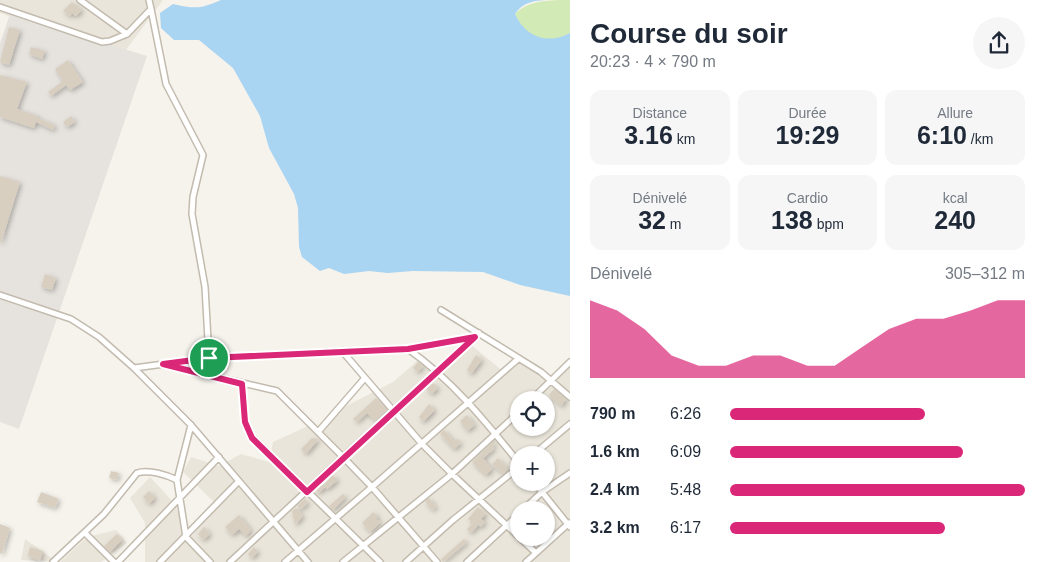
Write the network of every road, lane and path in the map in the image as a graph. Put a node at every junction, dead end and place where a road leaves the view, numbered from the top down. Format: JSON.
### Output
{"nodes":[{"id":1,"x":80,"y":0,"type":"edge"},
{"id":2,"x":149,"y":0,"type":"edge"},
{"id":3,"x":0,"y":7,"type":"edge"},
{"id":4,"x":151,"y":9,"type":"junction"},
{"id":5,"x":127,"y":34,"type":"junction"},
{"id":6,"x":0,"y":295,"type":"edge"},
{"id":7,"x":442,"y":310,"type":"dead end"},
{"id":8,"x":477,"y":335,"type":"junction"},
{"id":9,"x":408,"y":349,"type":"junction"},
{"id":10,"x":342,"y":351,"type":"junction"},
{"id":11,"x":209,"y":358,"type":"junction"},
{"id":12,"x":518,"y":359,"type":"junction"},
{"id":13,"x":570,"y":362,"type":"edge"},
{"id":14,"x":163,"y":364,"type":"junction"},
{"id":15,"x":134,"y":368,"type":"junction"},
{"id":16,"x":437,"y":372,"type":"junction"},
{"id":17,"x":364,"y":379,"type":"junction"},
{"id":18,"x":550,"y":382,"type":"junction"},
{"id":19,"x":242,"y":384,"type":"junction"},
{"id":20,"x":540,"y":391,"type":"edge"},
{"id":21,"x":570,"y":397,"type":"edge"},
{"id":22,"x":469,"y":403,"type":"junction"},
{"id":23,"x":393,"y":411,"type":"junction"},
{"id":24,"x":510,"y":421,"type":"edge"},
{"id":25,"x":570,"y":424,"type":"edge"},
{"id":26,"x":190,"y":426,"type":"junction"},
{"id":27,"x":318,"y":432,"type":"junction"},
{"id":28,"x":496,"y":434,"type":"junction"},
{"id":29,"x":422,"y":444,"type":"junction"},
{"id":30,"x":544,"y":446,"type":"edge"},
{"id":31,"x":510,"y":452,"type":"edge"},
{"id":32,"x":219,"y":457,"type":"junction"},
{"id":33,"x":343,"y":457,"type":"junction"},
{"id":34,"x":570,"y":472,"type":"edge"},
{"id":35,"x":452,"y":474,"type":"junction"},
{"id":36,"x":510,"y":474,"type":"edge"},
{"id":37,"x":177,"y":480,"type":"junction"},
{"id":38,"x":239,"y":481,"type":"junction"},
{"id":39,"x":372,"y":487,"type":"junction"},
{"id":40,"x":307,"y":492,"type":"junction"},
{"id":41,"x":542,"y":492,"type":"junction"},
{"id":42,"x":178,"y":499,"type":"junction"},
{"id":43,"x":479,"y":499,"type":"junction"},
{"id":44,"x":532,"y":501,"type":"edge"},
{"id":45,"x":399,"y":518,"type":"junction"},
{"id":46,"x":274,"y":520,"type":"junction"},
{"id":47,"x":336,"y":520,"type":"junction"},
{"id":48,"x":510,"y":522,"type":"edge"},
{"id":49,"x":569,"y":524,"type":"edge"},
{"id":50,"x":506,"y":525,"type":"junction"},
{"id":51,"x":510,"y":529,"type":"edge"},
{"id":52,"x":85,"y":533,"type":"junction"},
{"id":53,"x":186,"y":536,"type":"junction"},
{"id":54,"x":364,"y":546,"type":"junction"},
{"id":55,"x":424,"y":546,"type":"junction"},
{"id":56,"x":529,"y":546,"type":"edge"},
{"id":57,"x":297,"y":551,"type":"junction"},
{"id":58,"x":536,"y":553,"type":"junction"},
{"id":59,"x":53,"y":562,"type":"edge"},
{"id":60,"x":116,"y":562,"type":"edge"},
{"id":61,"x":160,"y":562,"type":"edge"},
{"id":62,"x":210,"y":562,"type":"edge"},
{"id":63,"x":230,"y":562,"type":"edge"},
{"id":64,"x":285,"y":562,"type":"edge"},
{"id":65,"x":308,"y":562,"type":"edge"},
{"id":66,"x":343,"y":562,"type":"edge"},
{"id":67,"x":380,"y":562,"type":"edge"},
{"id":68,"x":406,"y":562,"type":"edge"},
{"id":69,"x":437,"y":562,"type":"edge"},
{"id":70,"x":467,"y":562,"type":"edge"},
{"id":71,"x":526,"y":562,"type":"edge"}],
"edges":[{"from":1,"to":5,"type":"street"},
{"from":2,"to":4,"type":"street"},
{"from":3,"to":5,"type":"street"},
{"from":4,"to":5,"type":"street"},
{"from":4,"to":11,"type":"street"},
{"from":6,"to":15,"type":"street"},
{"from":7,"to":8,"type":"street"},
{"from":8,"to":9,"type":"street"},
{"from":8,"to":12,"type":"street"},
{"from":8,"to":16,"type":"street"},
{"from":9,"to":10,"type":"street"},
{"from":9,"to":16,"type":"street"},
{"from":10,"to":11,"type":"street"},
{"from":10,"to":17,"type":"street"},
{"from":11,"to":14,"type":"street"},
{"from":12,"to":18,"type":"street"},
{"from":12,"to":22,"type":"street"},
{"from":13,"to":18,"type":"street"},
{"from":14,"to":15,"type":"street"},
{"from":14,"to":19,"type":"street"},
{"from":15,"to":26,"type":"street"},
{"from":16,"to":22,"type":"street"},
{"from":16,"to":23,"type":"street"},
{"from":17,"to":23,"type":"street"},
{"from":17,"to":27,"type":"street"},
{"from":18,"to":20,"type":"street"},
{"from":18,"to":21,"type":"street"},
{"from":19,"to":27,"type":"street"},
{"from":19,"to":40,"type":"street"},
{"from":22,"to":28,"type":"street"},
{"from":22,"to":29,"type":"street"},
{"from":23,"to":29,"type":"street"},
{"from":23,"to":33,"type":"street"},
{"from":24,"to":28,"type":"street"},
{"from":25,"to":30,"type":"street"},
{"from":26,"to":32,"type":"street"},
{"from":26,"to":37,"type":"street"},
{"from":27,"to":33,"type":"street"},
{"from":28,"to":31,"type":"street"},
{"from":28,"to":35,"type":"street"},
{"from":29,"to":35,"type":"street"},
{"from":29,"to":39,"type":"street"},
{"from":32,"to":38,"type":"street"},
{"from":32,"to":42,"type":"street"},
{"from":33,"to":39,"type":"street"},
{"from":33,"to":40,"type":"street"},
{"from":34,"to":41,"type":"street"},
{"from":35,"to":43,"type":"street"},
{"from":35,"to":45,"type":"street"},
{"from":36,"to":43,"type":"street"},
{"from":37,"to":42,"type":"street"},
{"from":37,"to":52,"type":"street"},
{"from":38,"to":46,"type":"street"},
{"from":38,"to":53,"type":"street"},
{"from":39,"to":45,"type":"street"},
{"from":39,"to":47,"type":"street"},
{"from":40,"to":46,"type":"street"},
{"from":40,"to":47,"type":"street"},
{"from":41,"to":44,"type":"street"},
{"from":41,"to":49,"type":"street"},
{"from":42,"to":53,"type":"street"},
{"from":42,"to":60,"type":"street"},
{"from":43,"to":50,"type":"street"},
{"from":43,"to":55,"type":"street"},
{"from":45,"to":54,"type":"street"},
{"from":45,"to":55,"type":"street"},
{"from":46,"to":57,"type":"street"},
{"from":46,"to":63,"type":"street"},
{"from":47,"to":54,"type":"street"},
{"from":47,"to":57,"type":"street"},
{"from":48,"to":50,"type":"street"},
{"from":49,"to":58,"type":"street"},
{"from":50,"to":51,"type":"street"},
{"from":50,"to":70,"type":"street"},
{"from":52,"to":59,"type":"street"},
{"from":52,"to":60,"type":"street"},
{"from":53,"to":61,"type":"street"},
{"from":53,"to":62,"type":"street"},
{"from":54,"to":66,"type":"street"},
{"from":54,"to":67,"type":"street"},
{"from":55,"to":68,"type":"street"},
{"from":55,"to":69,"type":"street"},
{"from":56,"to":58,"type":"street"},
{"from":57,"to":64,"type":"street"},
{"from":57,"to":65,"type":"street"},
{"from":58,"to":71,"type":"street"}]}
